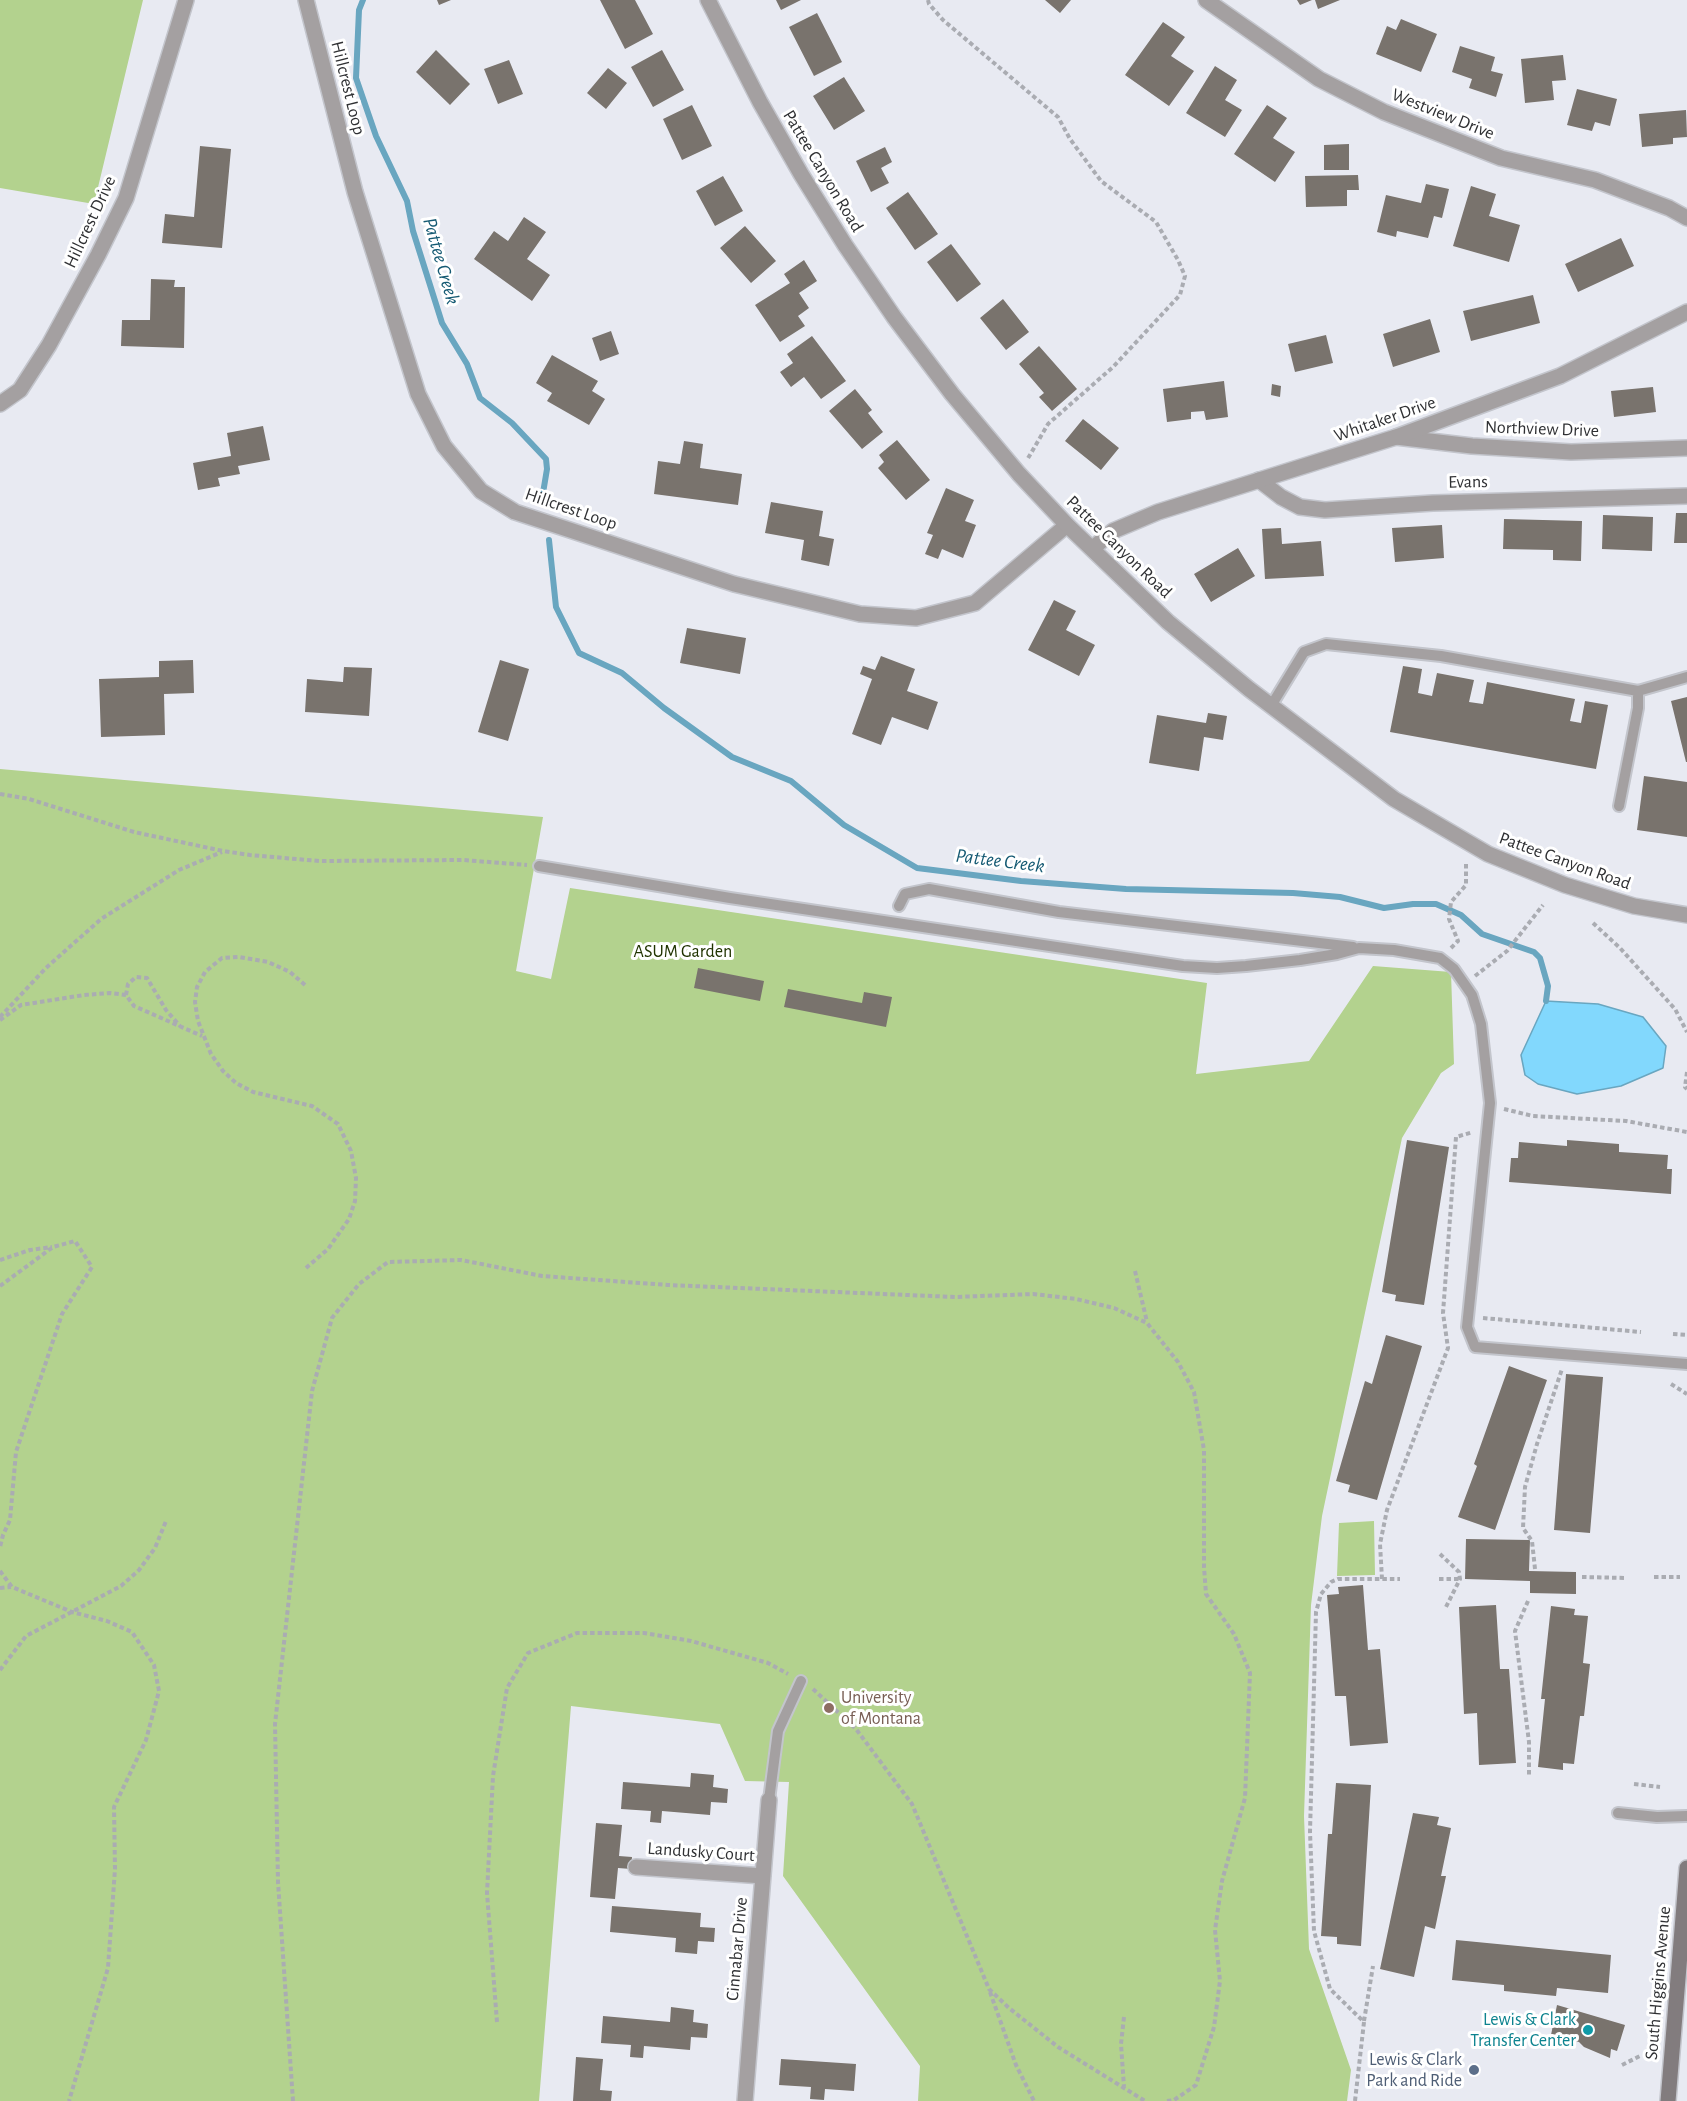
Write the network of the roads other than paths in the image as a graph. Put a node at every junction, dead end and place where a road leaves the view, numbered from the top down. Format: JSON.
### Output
{"nodes":[{"id":1,"x":186,"y":0,"type":"edge"},
{"id":2,"x":306,"y":0,"type":"edge"},
{"id":3,"x":708,"y":0,"type":"edge"},
{"id":4,"x":1206,"y":0,"type":"edge"},
{"id":5,"x":1687,"y":218,"type":"edge"},
{"id":6,"x":1687,"y":312,"type":"edge"},
{"id":7,"x":0,"y":404,"type":"edge"},
{"id":8,"x":1396,"y":437,"type":"junction"},
{"id":9,"x":1687,"y":448,"type":"edge"},
{"id":10,"x":1259,"y":480,"type":"junction"},
{"id":11,"x":1687,"y":496,"type":"edge"},
{"id":12,"x":1067,"y":525,"type":"junction"},
{"id":13,"x":1092,"y":549,"type":"junction"},
{"id":14,"x":1687,"y":677,"type":"edge"},
{"id":15,"x":1638,"y":691,"type":"junction"},
{"id":16,"x":1271,"y":706,"type":"junction"},
{"id":17,"x":1619,"y":806,"type":"dead end"},
{"id":18,"x":539,"y":866,"type":"road end"},
{"id":19,"x":899,"y":906,"type":"dead end"},
{"id":20,"x":1687,"y":915,"type":"edge"},
{"id":21,"x":1359,"y":948,"type":"junction"},
{"id":22,"x":1687,"y":1364,"type":"edge"},
{"id":23,"x":801,"y":1681,"type":"dead end"},
{"id":24,"x":769,"y":1800,"type":"joint"},
{"id":25,"x":1618,"y":1813,"type":"dead end"},
{"id":26,"x":1687,"y":1816,"type":"edge"},
{"id":27,"x":636,"y":1867,"type":"dead end"},
{"id":28,"x":1687,"y":1868,"type":"edge"},
{"id":29,"x":763,"y":1876,"type":"junction"},
{"id":30,"x":1683,"y":1964,"type":"edge"},
{"id":31,"x":745,"y":2101,"type":"edge"},
{"id":32,"x":1668,"y":2101,"type":"edge"}],
"edges":[{"from":1,"to":7,"type":"street","name":"Hillcrest Drive"},
{"from":2,"to":12,"type":"street","name":"Hillcrest Loop"},
{"from":3,"to":12,"type":"street","name":"Pattee Canyon Road"},
{"from":4,"to":5,"type":"street","name":"Westview Drive"},
{"from":6,"to":8,"type":"street","name":"Whitaker Drive"},
{"from":8,"to":9,"type":"street","name":"Northview Drive"},
{"from":8,"to":10,"type":"street","name":"Whitaker Drive"},
{"from":10,"to":11,"type":"street","name":"Evans"},
{"from":10,"to":13,"type":"street","name":"Whitaker Drive"},
{"from":12,"to":13,"type":"street","name":"Pattee Canyon Road"},
{"from":13,"to":16,"type":"street","name":"Pattee Canyon Road"},
{"from":14,"to":15,"type":"lane"},
{"from":15,"to":16,"type":"lane"},
{"from":15,"to":17,"type":"lane"},
{"from":16,"to":20,"type":"street","name":"Pattee Canyon Road"},
{"from":18,"to":21,"type":"lane"},
{"from":19,"to":21,"type":"lane"},
{"from":21,"to":22,"type":"lane"},
{"from":23,"to":24,"type":"lane"},
{"from":24,"to":29,"type":"street","name":"Cinnabar Drive"},
{"from":25,"to":26,"type":"lane"},
{"from":27,"to":29,"type":"street","name":"Landusky Court"},
{"from":28,"to":30,"type":"main road","name":"South Higgins Avenue"},
{"from":29,"to":31,"type":"street","name":"Cinnabar Drive"},
{"from":30,"to":32,"type":"main road","name":"South Higgins Avenue"}]}
